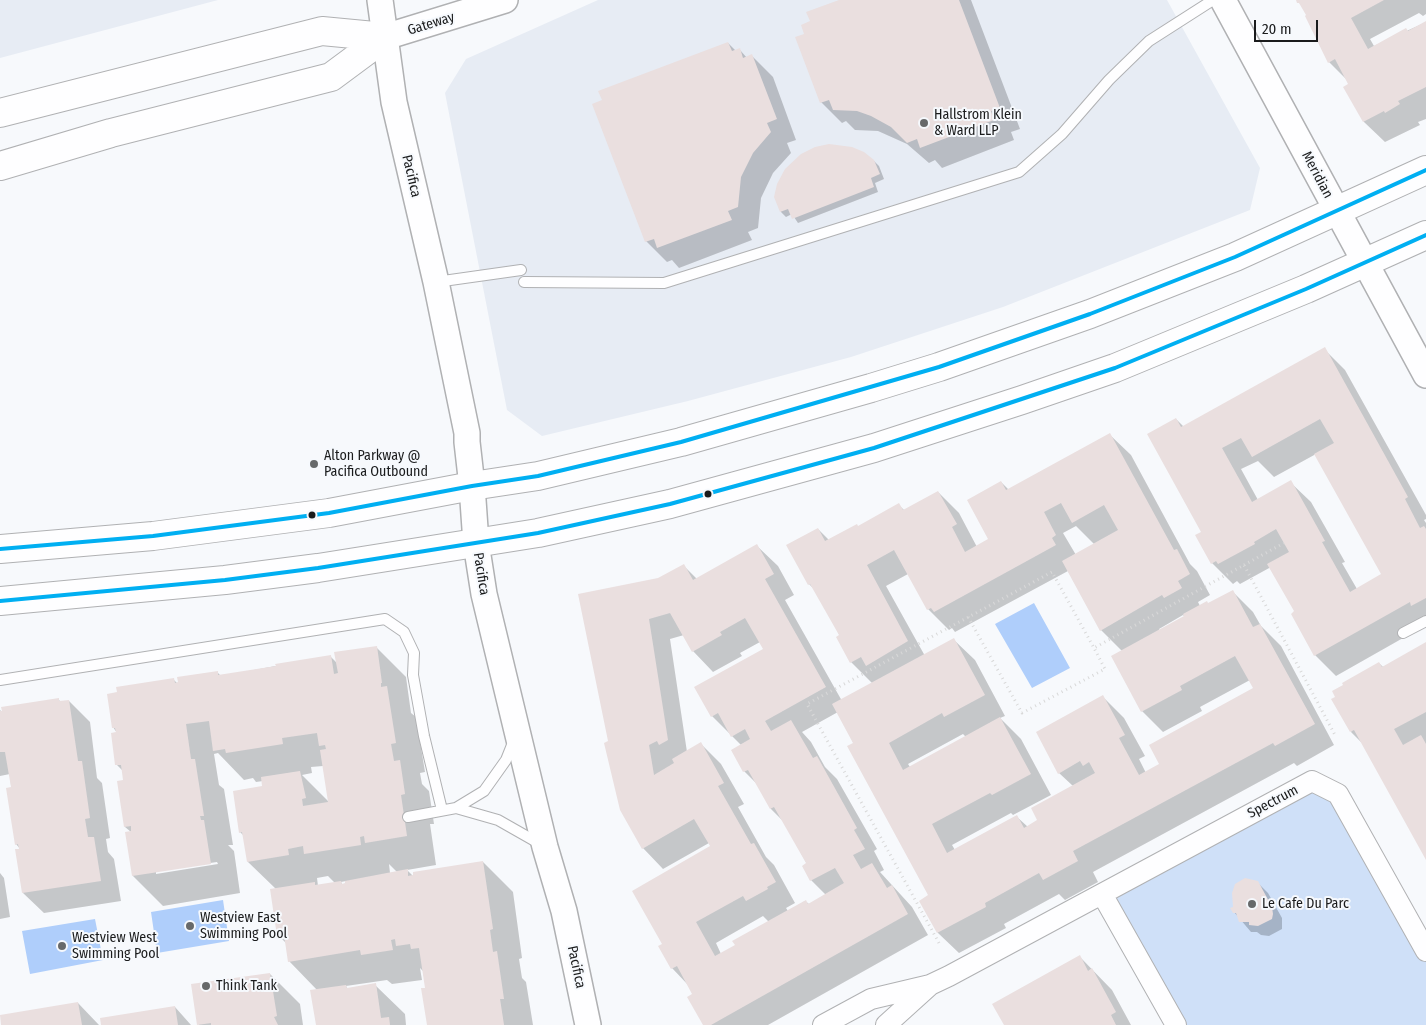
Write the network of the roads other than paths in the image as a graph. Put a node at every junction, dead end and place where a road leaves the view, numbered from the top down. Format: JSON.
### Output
{"nodes":[{"id":1,"x":380,"y":0,"type":"edge"},
{"id":2,"x":504,"y":0,"type":"edge"},
{"id":3,"x":1213,"y":0,"type":"edge"},
{"id":4,"x":1223,"y":0,"type":"edge"},
{"id":5,"x":385,"y":37,"type":"junction"},
{"id":6,"x":0,"y":113,"type":"edge"},
{"id":7,"x":0,"y":166,"type":"edge"},
{"id":8,"x":1426,"y":170,"type":"edge"},
{"id":9,"x":1336,"y":212,"type":"junction"},
{"id":10,"x":1426,"y":235,"type":"edge"},
{"id":11,"x":1364,"y":263,"type":"junction"},
{"id":12,"x":521,"y":270,"type":"dead end"},
{"id":13,"x":436,"y":282,"type":"junction"},
{"id":14,"x":524,"y":282,"type":"dead end"},
{"id":15,"x":1426,"y":375,"type":"edge"},
{"id":16,"x":472,"y":486,"type":"junction"},
{"id":17,"x":476,"y":543,"type":"junction"},
{"id":18,"x":0,"y":549,"type":"edge"},
{"id":19,"x":0,"y":602,"type":"edge"},
{"id":20,"x":1426,"y":621,"type":"edge"},
{"id":21,"x":1403,"y":633,"type":"dead end"},
{"id":22,"x":0,"y":680,"type":"edge"},
{"id":23,"x":517,"y":734,"type":"junction"},
{"id":24,"x":456,"y":808,"type":"junction"},
{"id":25,"x":442,"y":810,"type":"junction"},
{"id":26,"x":408,"y":817,"type":"dead end"},
{"id":27,"x":545,"y":847,"type":"junction"},
{"id":28,"x":1102,"y":894,"type":"junction"},
{"id":29,"x":1426,"y":952,"type":"edge"},
{"id":30,"x":930,"y":985,"type":"junction"},
{"id":31,"x":588,"y":1025,"type":"edge"},
{"id":32,"x":823,"y":1025,"type":"edge"},
{"id":33,"x":886,"y":1025,"type":"edge"},
{"id":34,"x":1176,"y":1025,"type":"edge"}],
"edges":[{"from":1,"to":5,"type":"street","name":"Pacifica"},
{"from":2,"to":5,"type":"street","name":"Gateway"},
{"from":3,"to":14,"type":"lane"},
{"from":4,"to":9,"type":"street","name":"Meridian"},
{"from":5,"to":6,"type":"main road"},
{"from":5,"to":7,"type":"main road"},
{"from":5,"to":13,"type":"street","name":"Pacifica"},
{"from":8,"to":9,"type":"main road"},
{"from":9,"to":11,"type":"street","name":"Meridian"},
{"from":9,"to":16,"type":"main road"},
{"from":10,"to":11,"type":"main road"},
{"from":11,"to":15,"type":"street","name":"Meridian"},
{"from":11,"to":17,"type":"main road"},
{"from":12,"to":13,"type":"lane"},
{"from":13,"to":16,"type":"street","name":"Pacifica"},
{"from":16,"to":17,"type":"street","name":"Pacifica"},
{"from":16,"to":18,"type":"main road"},
{"from":17,"to":19,"type":"main road"},
{"from":17,"to":23,"type":"street","name":"Pacifica"},
{"from":20,"to":21,"type":"lane"},
{"from":22,"to":25,"type":"lane"},
{"from":23,"to":24,"type":"lane"},
{"from":23,"to":27,"type":"street","name":"Pacifica"},
{"from":24,"to":25,"type":"lane"},
{"from":24,"to":27,"type":"lane"},
{"from":25,"to":26,"type":"lane"},
{"from":27,"to":31,"type":"street","name":"Pacifica"},
{"from":28,"to":29,"type":"street","name":"Spectrum"},
{"from":28,"to":30,"type":"street","name":"Spectrum"},
{"from":28,"to":34,"type":"street"},
{"from":30,"to":32,"type":"street","name":"Spectrum"},
{"from":30,"to":33,"type":"street","name":"Spectrum"}]}
